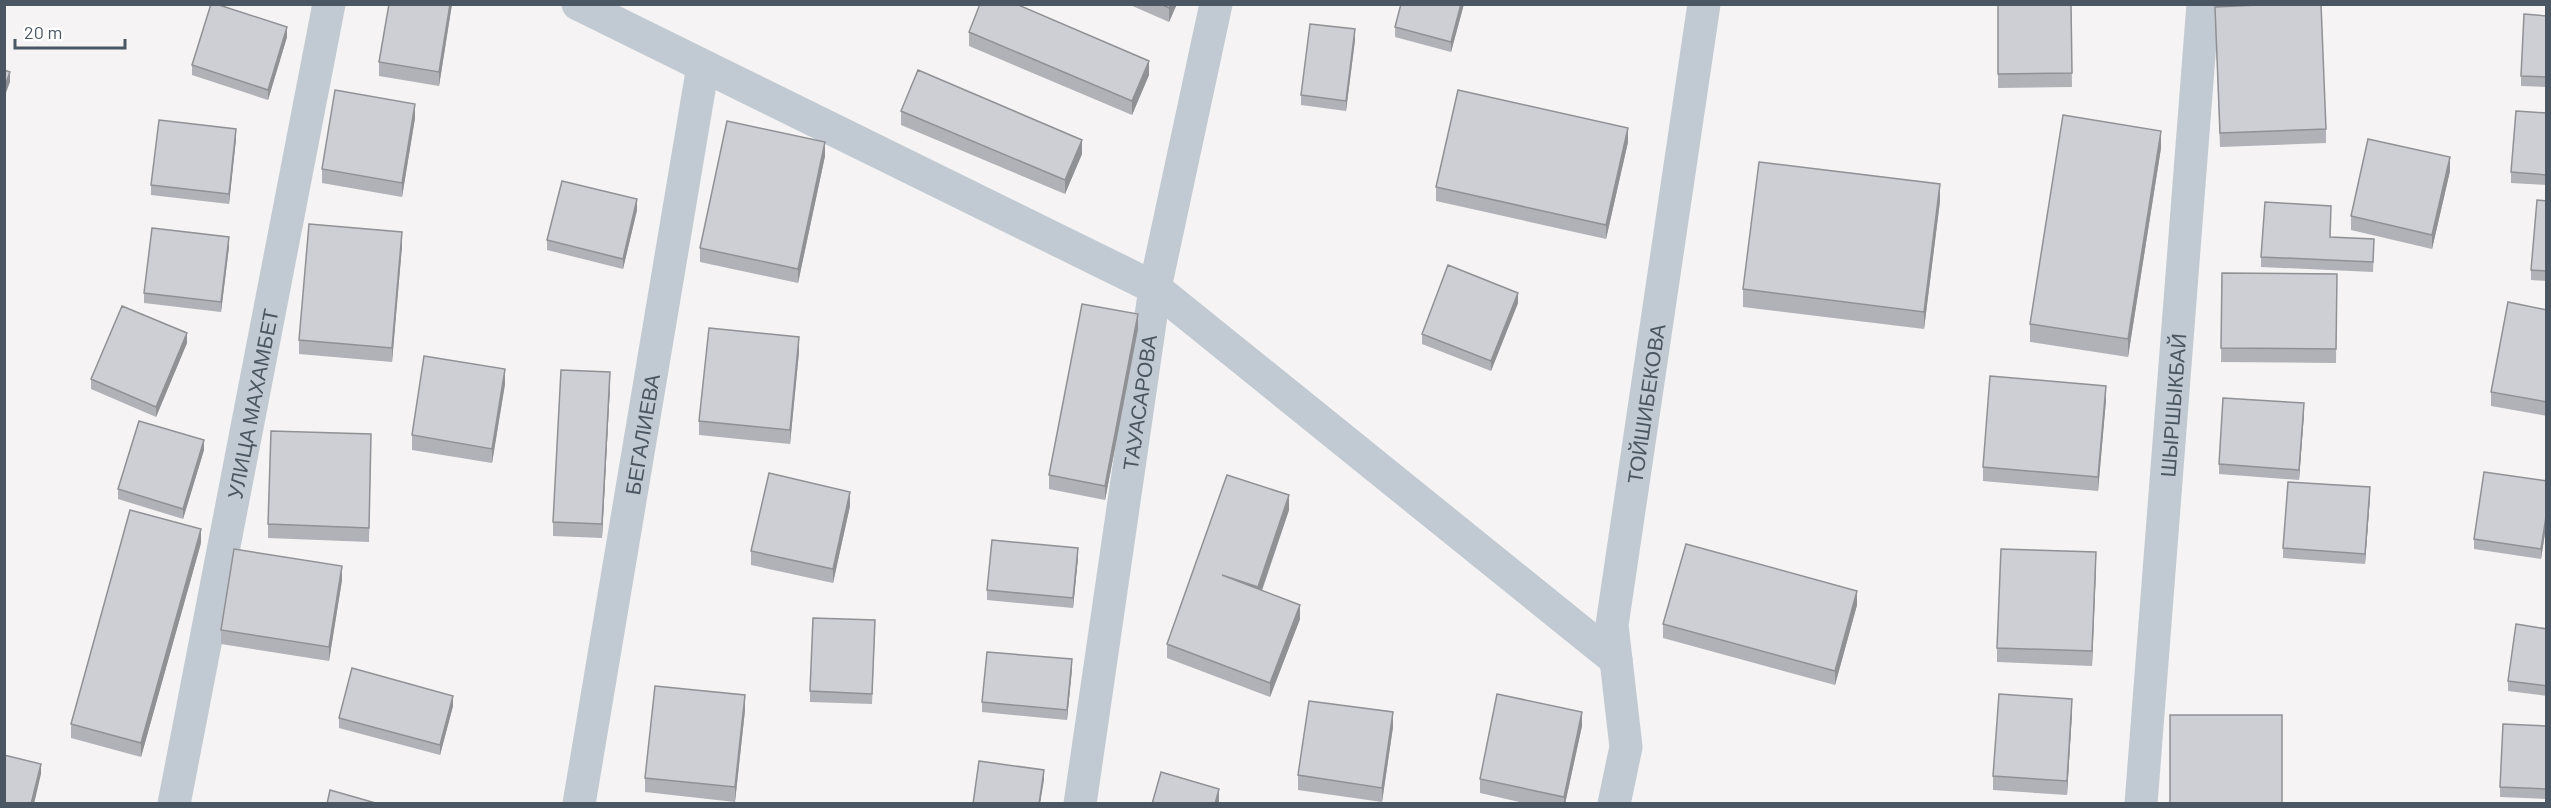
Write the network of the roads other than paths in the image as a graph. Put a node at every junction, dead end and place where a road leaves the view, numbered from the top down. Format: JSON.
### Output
{"nodes":[{"id":1,"x":329,"y":4,"type":"edge"},
{"id":2,"x":578,"y":4,"type":"edge"},
{"id":3,"x":1216,"y":4,"type":"edge"},
{"id":4,"x":1704,"y":4,"type":"edge"},
{"id":5,"x":2203,"y":4,"type":"edge"},
{"id":6,"x":631,"y":18,"type":"edge"},
{"id":7,"x":703,"y":66,"type":"junction"},
{"id":8,"x":1155,"y":288,"type":"junction"},
{"id":9,"x":1616,"y":660,"type":"junction"},
{"id":10,"x":174,"y":804,"type":"edge"},
{"id":11,"x":579,"y":804,"type":"edge"},
{"id":12,"x":1080,"y":804,"type":"edge"},
{"id":13,"x":1614,"y":804,"type":"edge"},
{"id":14,"x":2141,"y":804,"type":"edge"}],
"edges":[{"from":1,"to":10,"type":"street","name":"УЛИЦА МАХАМБЕТ"},
{"from":2,"to":6,"type":"street"},
{"from":3,"to":8,"type":"street","name":"ТАУАСАРОВА"},
{"from":4,"to":9,"type":"street","name":"ТОЙШИБЕКОВА"},
{"from":5,"to":14,"type":"street","name":"ШЫРШЫКБАЙ"},
{"from":6,"to":7,"type":"street"},
{"from":7,"to":8,"type":"street"},
{"from":7,"to":11,"type":"street","name":"БЕГАЛИЕВА"},
{"from":8,"to":9,"type":"street"},
{"from":8,"to":12,"type":"street","name":"ТАУАСАРОВА"},
{"from":9,"to":13,"type":"street","name":"ТОЙШИБЕКОВА"}]}
